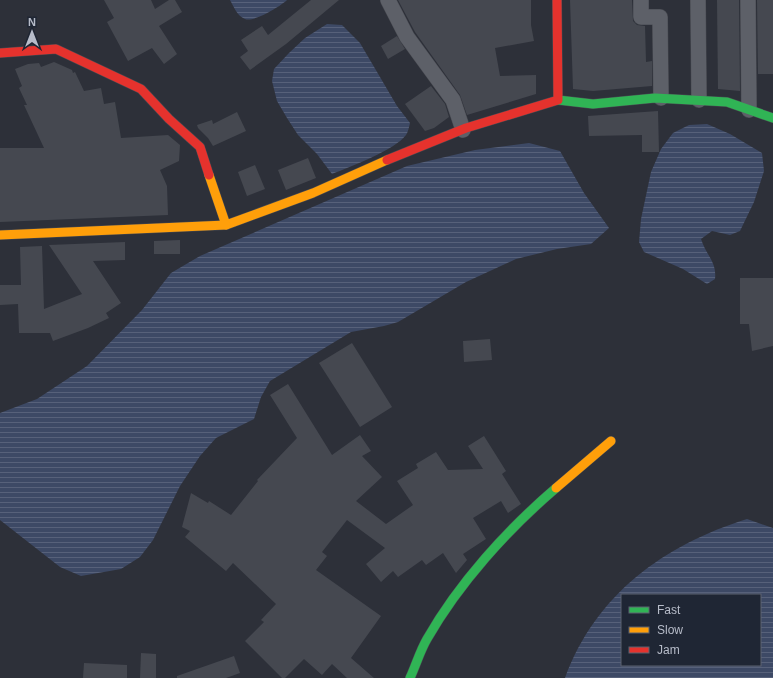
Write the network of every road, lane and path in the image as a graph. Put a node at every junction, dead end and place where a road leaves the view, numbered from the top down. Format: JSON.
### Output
{"nodes":[{"id":1,"x":388,"y":0,"type":"edge"},
{"id":2,"x":557,"y":0,"type":"edge"},
{"id":3,"x":641,"y":0,"type":"edge"},
{"id":4,"x":698,"y":0,"type":"edge"},
{"id":5,"x":748,"y":0,"type":"edge"},
{"id":6,"x":0,"y":53,"type":"edge"},
{"id":7,"x":661,"y":98,"type":"junction"},
{"id":8,"x":558,"y":100,"type":"junction"},
{"id":9,"x":699,"y":100,"type":"junction"},
{"id":10,"x":749,"y":110,"type":"junction"},
{"id":11,"x":773,"y":118,"type":"edge"},
{"id":12,"x":462,"y":130,"type":"junction"},
{"id":13,"x":226,"y":225,"type":"junction"},
{"id":14,"x":0,"y":236,"type":"edge"},
{"id":15,"x":611,"y":441,"type":"dead end"},
{"id":16,"x":410,"y":678,"type":"edge"}],
"edges":[{"from":1,"to":12,"type":"street"},
{"from":2,"to":8,"type":"street"},
{"from":3,"to":7,"type":"street"},
{"from":4,"to":9,"type":"street"},
{"from":5,"to":10,"type":"street"},
{"from":6,"to":13,"type":"street"},
{"from":7,"to":8,"type":"street"},
{"from":7,"to":9,"type":"street"},
{"from":8,"to":12,"type":"street"},
{"from":9,"to":10,"type":"street"},
{"from":10,"to":11,"type":"street"},
{"from":12,"to":13,"type":"street"},
{"from":13,"to":14,"type":"street"},
{"from":15,"to":16,"type":"street"}]}
